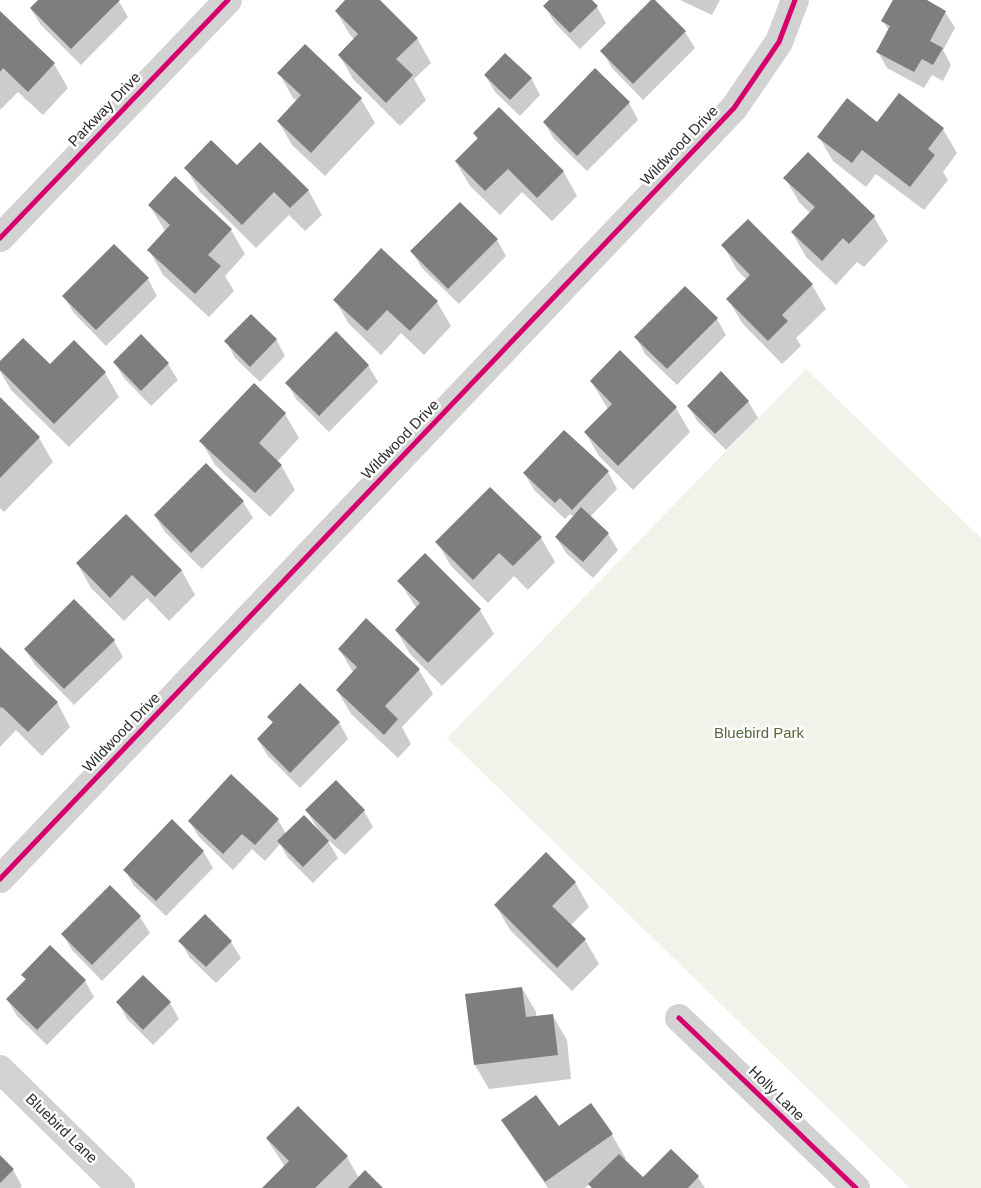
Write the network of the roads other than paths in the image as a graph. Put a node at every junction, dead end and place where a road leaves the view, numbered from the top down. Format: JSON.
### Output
{"nodes":[{"id":1,"x":228,"y":0,"type":"edge"},
{"id":2,"x":795,"y":0,"type":"edge"},
{"id":3,"x":0,"y":238,"type":"edge"},
{"id":4,"x":0,"y":879,"type":"edge"},
{"id":5,"x":679,"y":1018,"type":"dead end"},
{"id":6,"x":0,"y":1069,"type":"edge"},
{"id":7,"x":122,"y":1188,"type":"edge"},
{"id":8,"x":856,"y":1188,"type":"edge"}],
"edges":[{"from":1,"to":3,"type":"street","name":"Parkway Drive"},
{"from":2,"to":4,"type":"street","name":"Wildwood Drive"},
{"from":5,"to":8,"type":"street","name":"Holly Lane"},
{"from":6,"to":7,"type":"street","name":"Bluebird Lane"}]}
